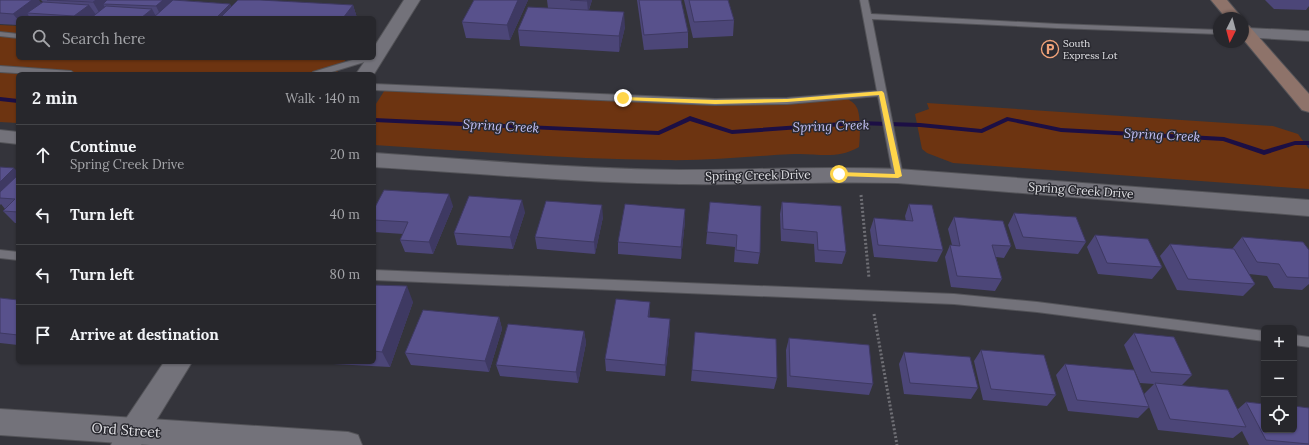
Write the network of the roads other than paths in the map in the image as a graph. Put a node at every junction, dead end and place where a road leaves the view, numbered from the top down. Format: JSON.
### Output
{"nodes":[{"id":1,"x":412,"y":0,"type":"edge"},
{"id":2,"x":864,"y":0,"type":"edge"},
{"id":3,"x":1219,"y":0,"type":"edge"},
{"id":4,"x":1229,"y":12,"type":"edge"},
{"id":5,"x":867,"y":16,"type":"junction"},
{"id":6,"x":1249,"y":31,"type":"edge"},
{"id":7,"x":1213,"y":32,"type":"edge"},
{"id":8,"x":0,"y":34,"type":"edge"},
{"id":9,"x":16,"y":36,"type":"edge"},
{"id":10,"x":1309,"y":36,"type":"edge"},
{"id":11,"x":1249,"y":37,"type":"edge"},
{"id":12,"x":376,"y":52,"type":"edge"},
{"id":13,"x":360,"y":60,"type":"edge"},
{"id":14,"x":371,"y":60,"type":"edge"},
{"id":15,"x":0,"y":69,"type":"edge"},
{"id":16,"x":43,"y":72,"type":"edge"},
{"id":17,"x":322,"y":72,"type":"edge"},
{"id":18,"x":366,"y":72,"type":"edge"},
{"id":19,"x":376,"y":87,"type":"edge"},
{"id":20,"x":882,"y":93,"type":"junction"},
{"id":21,"x":1309,"y":106,"type":"edge"},
{"id":22,"x":0,"y":136,"type":"edge"},
{"id":23,"x":16,"y":138,"type":"edge"},
{"id":24,"x":376,"y":160,"type":"edge"},
{"id":25,"x":898,"y":176,"type":"junction"},
{"id":26,"x":1309,"y":208,"type":"edge"},
{"id":27,"x":0,"y":254,"type":"edge"},
{"id":28,"x":16,"y":256,"type":"edge"},
{"id":29,"x":376,"y":275,"type":"edge"},
{"id":30,"x":1261,"y":336,"type":"edge"},
{"id":31,"x":1297,"y":340,"type":"edge"},
{"id":32,"x":1309,"y":342,"type":"edge"},
{"id":33,"x":178,"y":364,"type":"edge"},
{"id":34,"x":0,"y":422,"type":"edge"},
{"id":35,"x":130,"y":438,"type":"edge"},
{"id":36,"x":348,"y":445,"type":"edge"}],
"edges":[{"from":1,"to":12,"type":"street"},
{"from":2,"to":5,"type":"lane"},
{"from":3,"to":4,"type":"main road"},
{"from":5,"to":7,"type":"lane"},
{"from":5,"to":20,"type":"lane"},
{"from":6,"to":10,"type":"street"},
{"from":8,"to":9,"type":"lane"},
{"from":11,"to":21,"type":"main road"},
{"from":13,"to":17,"type":"lane"},
{"from":14,"to":18,"type":"street"},
{"from":15,"to":16,"type":"lane"},
{"from":19,"to":20,"type":"lane"},
{"from":20,"to":25,"type":"lane"},
{"from":22,"to":23,"type":"street"},
{"from":24,"to":25,"type":"street","name":"Spring Creek Drive"},
{"from":25,"to":26,"type":"street","name":"Spring Creek Drive"},
{"from":27,"to":28,"type":"lane"},
{"from":29,"to":30,"type":"lane"},
{"from":31,"to":32,"type":"lane"},
{"from":33,"to":35,"type":"street"},
{"from":34,"to":35,"type":"street","name":"Ord Street"},
{"from":35,"to":36,"type":"street","name":"Ord Street"}]}
